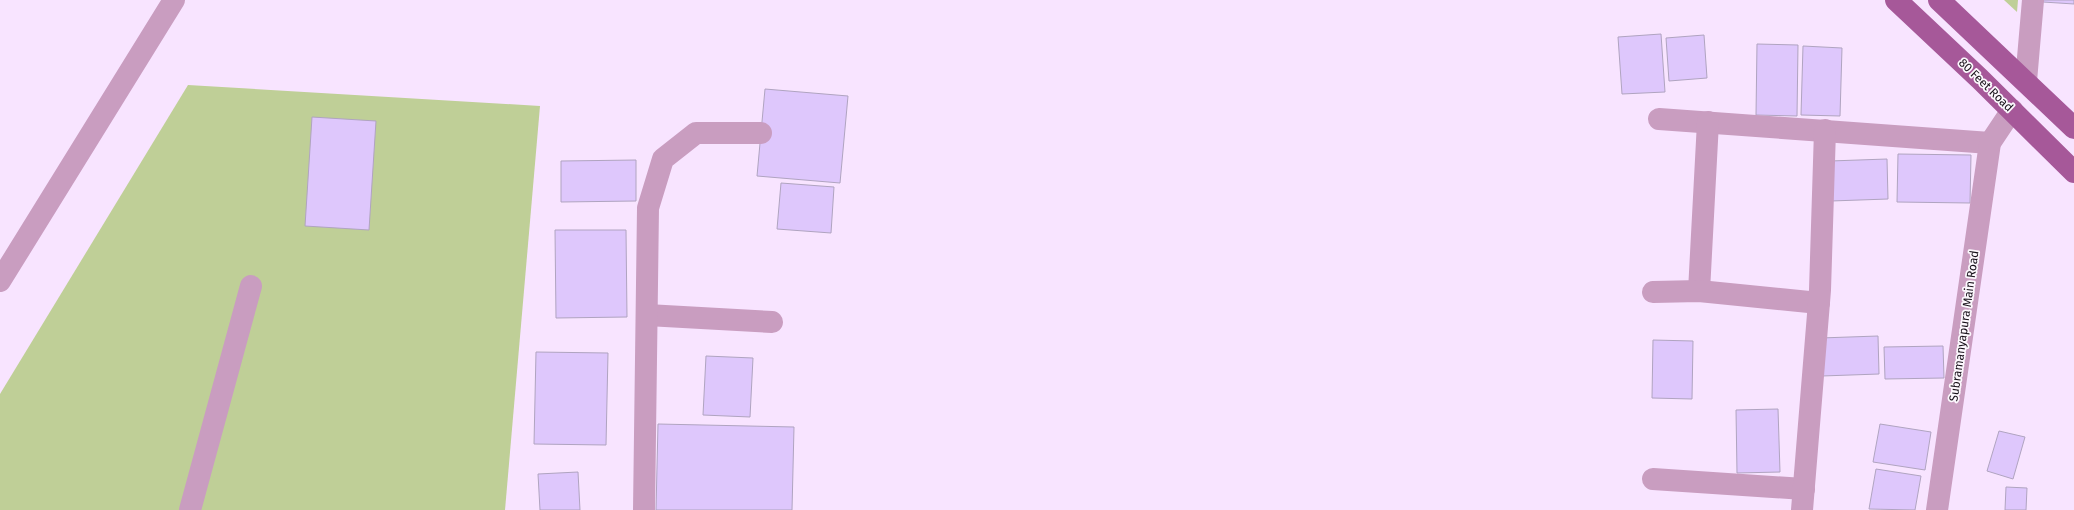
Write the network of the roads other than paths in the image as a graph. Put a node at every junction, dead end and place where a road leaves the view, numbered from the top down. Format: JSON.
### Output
{"nodes":[{"id":1,"x":174,"y":0,"type":"edge"},
{"id":2,"x":1896,"y":0,"type":"edge"},
{"id":3,"x":1939,"y":0,"type":"edge"},
{"id":4,"x":2032,"y":0,"type":"edge"},
{"id":5,"x":2026,"y":81,"type":"junction"},
{"id":6,"x":2012,"y":110,"type":"junction"},
{"id":7,"x":1660,"y":119,"type":"dead end"},
{"id":8,"x":1708,"y":122,"type":"junction"},
{"id":9,"x":2074,"y":128,"type":"edge"},
{"id":10,"x":1825,"y":130,"type":"junction"},
{"id":11,"x":761,"y":133,"type":"dead end"},
{"id":12,"x":1990,"y":143,"type":"junction"},
{"id":13,"x":2074,"y":172,"type":"edge"},
{"id":14,"x":0,"y":282,"type":"edge"},
{"id":15,"x":251,"y":286,"type":"dead end"},
{"id":16,"x":1699,"y":291,"type":"junction"},
{"id":17,"x":1653,"y":292,"type":"dead end"},
{"id":18,"x":1819,"y":303,"type":"junction"},
{"id":19,"x":647,"y":315,"type":"junction"},
{"id":20,"x":772,"y":322,"type":"dead end"},
{"id":21,"x":1653,"y":479,"type":"dead end"},
{"id":22,"x":1804,"y":488,"type":"junction"},
{"id":23,"x":190,"y":510,"type":"edge"},
{"id":24,"x":644,"y":510,"type":"edge"},
{"id":25,"x":1802,"y":510,"type":"edge"},
{"id":26,"x":1937,"y":510,"type":"edge"}],
"edges":[{"from":1,"to":14,"type":"street"},
{"from":2,"to":6,"type":"main road","name":"80 Feet Road"},
{"from":3,"to":5,"type":"main road"},
{"from":4,"to":5,"type":"street"},
{"from":5,"to":9,"type":"main road"},
{"from":6,"to":12,"type":"street"},
{"from":6,"to":13,"type":"main road","name":"80 Feet Road"},
{"from":7,"to":8,"type":"street"},
{"from":8,"to":10,"type":"street"},
{"from":8,"to":16,"type":"street"},
{"from":10,"to":12,"type":"street"},
{"from":10,"to":18,"type":"street"},
{"from":11,"to":19,"type":"street"},
{"from":12,"to":26,"type":"street","name":"Subramanyapura Main Road"},
{"from":15,"to":23,"type":"street"},
{"from":16,"to":17,"type":"street"},
{"from":16,"to":18,"type":"street"},
{"from":18,"to":22,"type":"street"},
{"from":19,"to":20,"type":"street"},
{"from":19,"to":24,"type":"street"},
{"from":21,"to":22,"type":"street"},
{"from":22,"to":25,"type":"street"}]}
